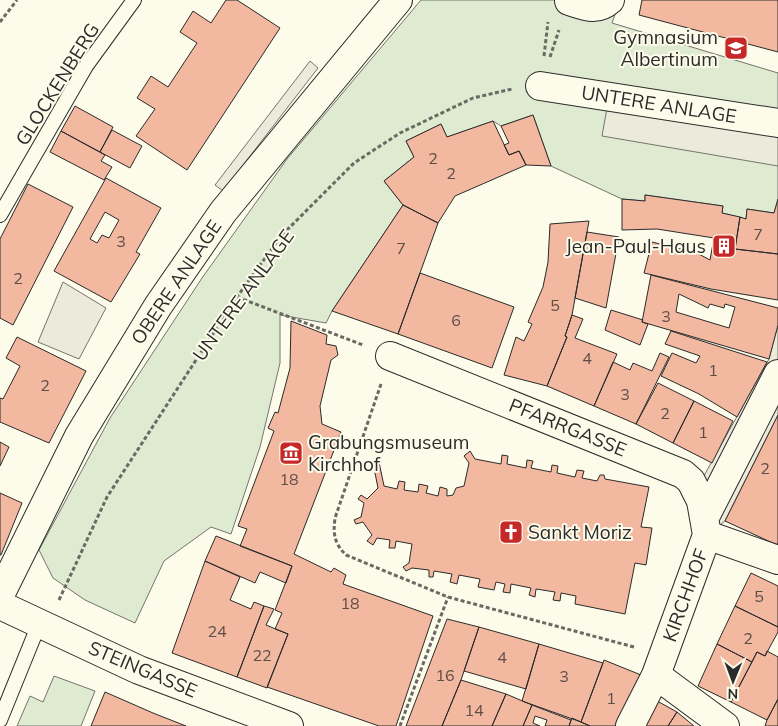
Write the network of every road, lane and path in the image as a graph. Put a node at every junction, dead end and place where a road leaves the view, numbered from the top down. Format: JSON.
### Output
{"nodes":[{"id":1,"x":17,"y":0,"type":"edge"},
{"id":2,"x":134,"y":0,"type":"edge"},
{"id":3,"x":398,"y":0,"type":"edge"},
{"id":4,"x":610,"y":0,"type":"edge"},
{"id":5,"x":570,"y":1,"type":"joint"},
{"id":6,"x":548,"y":19,"type":"dead end"},
{"id":7,"x":0,"y":22,"type":"edge"},
{"id":8,"x":540,"y":86,"type":"junction"},
{"id":9,"x":778,"y":123,"type":"edge"},
{"id":10,"x":0,"y":215,"type":"edge"},
{"id":11,"x":238,"y":297,"type":"junction"},
{"id":12,"x":390,"y":356,"type":"junction"},
{"id":13,"x":778,"y":374,"type":"edge"},
{"id":14,"x":706,"y":526,"type":"junction"},
{"id":15,"x":778,"y":560,"type":"edge"},
{"id":16,"x":0,"y":595,"type":"edge"},
{"id":17,"x":448,"y":597,"type":"junction"},
{"id":18,"x":58,"y":604,"type":"dead end"},
{"id":19,"x":0,"y":605,"type":"edge"},
{"id":20,"x":39,"y":624,"type":"junction"},
{"id":21,"x":606,"y":639,"type":"dead end"},
{"id":22,"x":659,"y":665,"type":"junction"},
{"id":23,"x":0,"y":720,"type":"edge"},
{"id":24,"x":289,"y":726,"type":"edge"},
{"id":25,"x":400,"y":726,"type":"edge"},
{"id":26,"x":630,"y":726,"type":"edge"},
{"id":27,"x":725,"y":726,"type":"edge"}],
"edges":[{"from":1,"to":7,"type":"path"},
{"from":2,"to":10,"type":"lane","name":"GLOCKENBERG"},
{"from":3,"to":16,"type":"street","name":"OBERE ANLAGE"},
{"from":4,"to":5,"type":"street"},
{"from":5,"to":8,"type":"path"},
{"from":6,"to":8,"type":"path"},
{"from":8,"to":9,"type":"street","name":"UNTERE ANLAGE"},
{"from":8,"to":11,"type":"path","name":"UNTERE ANLAGE"},
{"from":11,"to":12,"type":"path"},
{"from":11,"to":18,"type":"path","name":"UNTERE ANLAGE"},
{"from":12,"to":14,"type":"street","name":"PFARRGASSE"},
{"from":12,"to":17,"type":"path"},
{"from":13,"to":14,"type":"street","name":"KIRCHHOF"},
{"from":14,"to":15,"type":"street"},
{"from":14,"to":22,"type":"street","name":"KIRCHHOF"},
{"from":17,"to":21,"type":"path"},
{"from":17,"to":25,"type":"path"},
{"from":19,"to":20,"type":"street","name":"STEINGASSE"},
{"from":20,"to":23,"type":"lane"},
{"from":20,"to":24,"type":"street","name":"STEINGASSE"},
{"from":22,"to":26,"type":"street","name":"KIRCHHOF"},
{"from":22,"to":27,"type":"street"}]}
